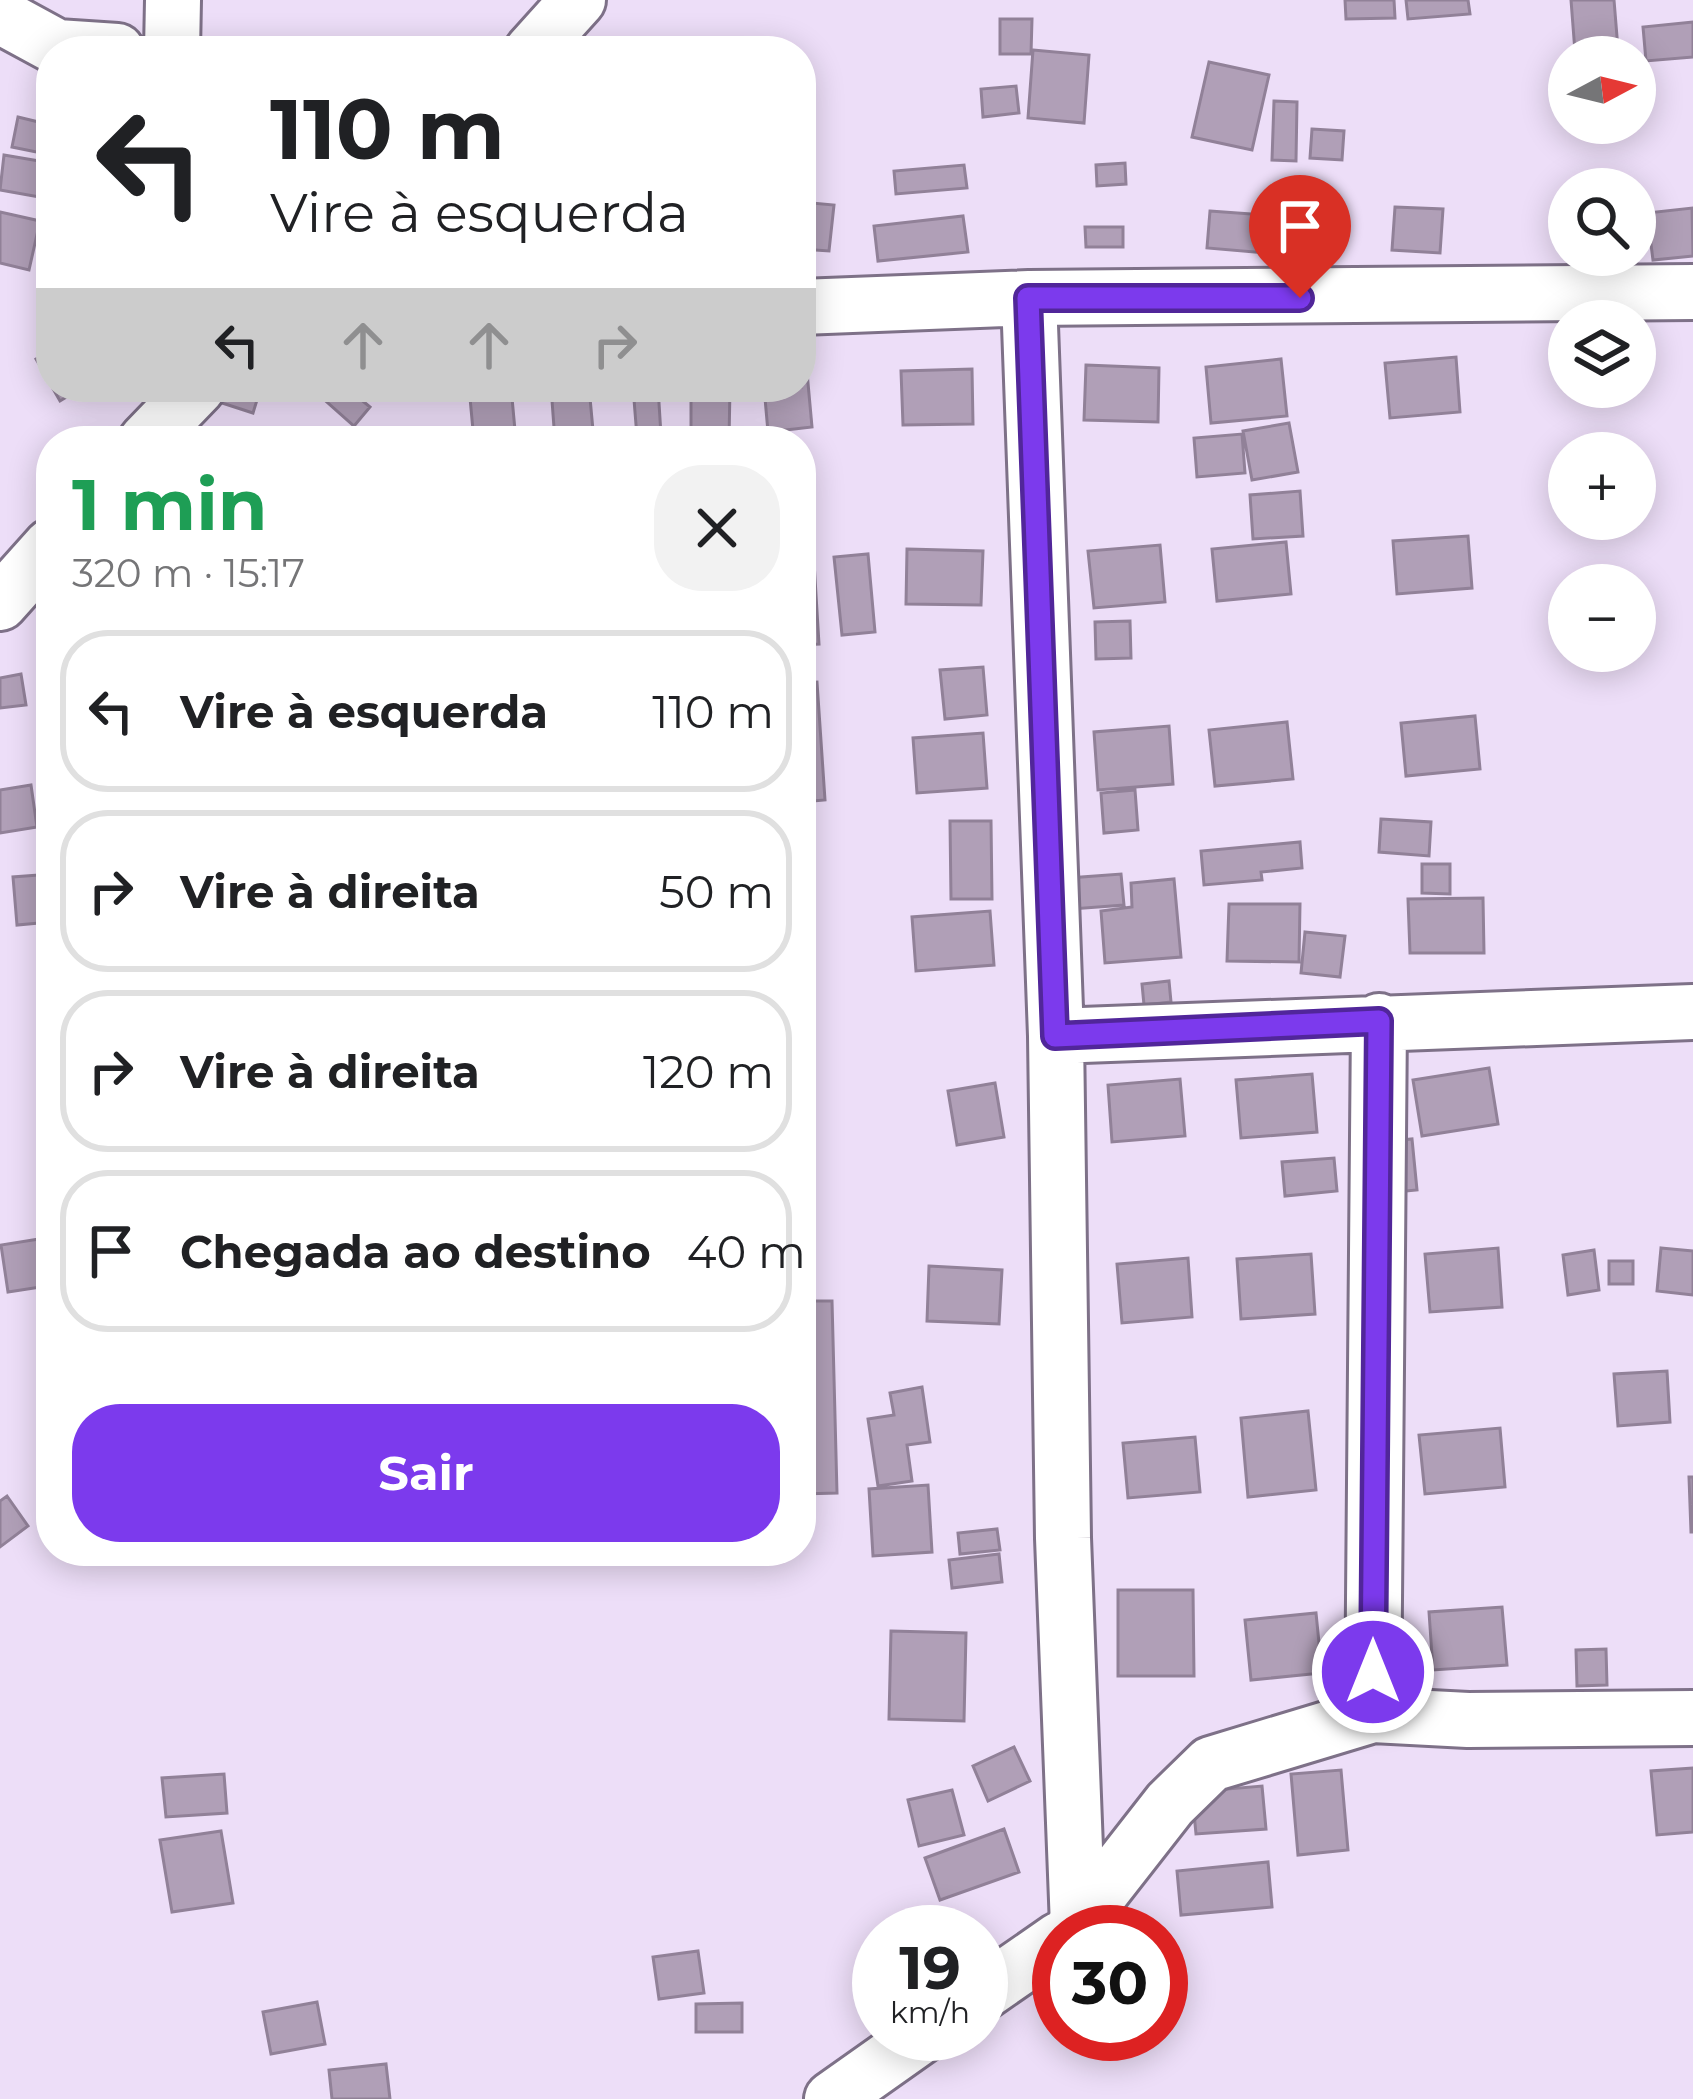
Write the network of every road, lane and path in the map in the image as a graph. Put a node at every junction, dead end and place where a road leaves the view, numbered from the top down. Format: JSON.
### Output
{"nodes":[{"id":1,"x":173,"y":0,"type":"edge"},
{"id":2,"x":578,"y":0,"type":"edge"},
{"id":3,"x":0,"y":16,"type":"edge"},
{"id":4,"x":37,"y":36,"type":"edge"},
{"id":5,"x":172,"y":36,"type":"edge"},
{"id":6,"x":546,"y":36,"type":"edge"},
{"id":7,"x":1693,"y":292,"type":"edge"},
{"id":8,"x":1028,"y":298,"type":"junction"},
{"id":9,"x":816,"y":306,"type":"edge"},
{"id":10,"x":184,"y":402,"type":"edge"},
{"id":11,"x":160,"y":426,"type":"edge"},
{"id":12,"x":36,"y":563,"type":"edge"},
{"id":13,"x":0,"y":603,"type":"edge"},
{"id":14,"x":1693,"y":1012,"type":"edge"},
{"id":15,"x":1379,"y":1021,"type":"junction"},
{"id":16,"x":1055,"y":1036,"type":"junction"},
{"id":17,"x":1373,"y":1715,"type":"junction"},
{"id":18,"x":1693,"y":1718,"type":"edge"},
{"id":19,"x":1069,"y":1905,"type":"edge"},
{"id":20,"x":1091,"y":1905,"type":"edge"},
{"id":21,"x":886,"y":2061,"type":"edge"},
{"id":22,"x":832,"y":2099,"type":"edge"}],
"edges":[{"from":1,"to":5,"type":"street"},
{"from":2,"to":6,"type":"street"},
{"from":3,"to":4,"type":"street"},
{"from":7,"to":8,"type":"street"},
{"from":8,"to":9,"type":"street"},
{"from":8,"to":16,"type":"street"},
{"from":10,"to":11,"type":"street"},
{"from":12,"to":13,"type":"street"},
{"from":14,"to":15,"type":"street"},
{"from":15,"to":16,"type":"street"},
{"from":15,"to":17,"type":"street"},
{"from":16,"to":19,"type":"street"},
{"from":17,"to":18,"type":"street"},
{"from":17,"to":20,"type":"street"},
{"from":21,"to":22,"type":"street"}]}
